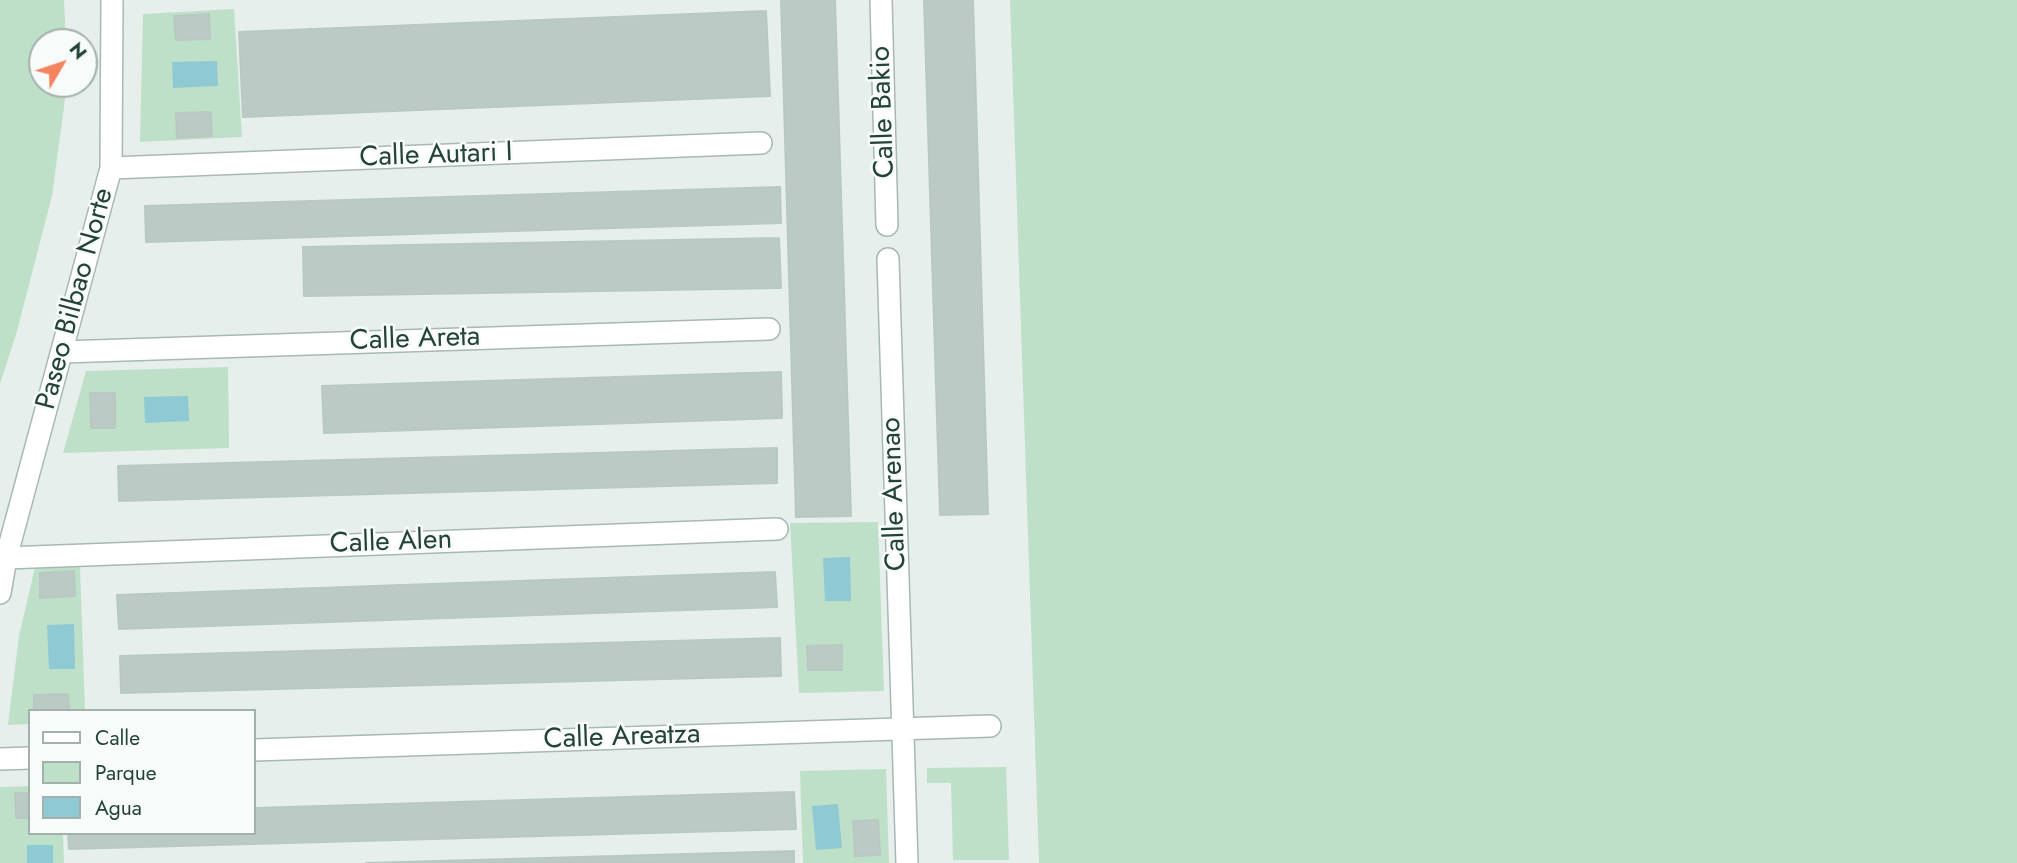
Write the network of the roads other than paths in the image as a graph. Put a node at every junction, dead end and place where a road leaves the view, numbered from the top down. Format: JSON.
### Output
{"nodes":[{"id":1,"x":112,"y":0,"type":"edge"},
{"id":2,"x":881,"y":0,"type":"edge"},
{"id":3,"x":761,"y":143,"type":"dead end"},
{"id":4,"x":111,"y":168,"type":"junction"},
{"id":5,"x":887,"y":225,"type":"dead end"},
{"id":6,"x":888,"y":258,"type":"dead end"},
{"id":7,"x":769,"y":329,"type":"dead end"},
{"id":8,"x":62,"y":352,"type":"junction"},
{"id":9,"x":776,"y":529,"type":"dead end"},
{"id":10,"x":6,"y":558,"type":"junction"},
{"id":11,"x":0,"y":593,"type":"edge"},
{"id":12,"x":990,"y":726,"type":"dead end"},
{"id":13,"x":902,"y":729,"type":"junction"},
{"id":14,"x":256,"y":750,"type":"edge"},
{"id":15,"x":28,"y":758,"type":"edge"},
{"id":16,"x":0,"y":759,"type":"edge"},
{"id":17,"x":907,"y":863,"type":"edge"}],
"edges":[{"from":1,"to":4,"type":"street","name":"Paseo Bilbao Norte"},
{"from":2,"to":5,"type":"street","name":"Calle Bakio"},
{"from":3,"to":4,"type":"street","name":"Calle Autari I"},
{"from":4,"to":8,"type":"street","name":"Paseo Bilbao Norte"},
{"from":6,"to":13,"type":"street","name":"Calle Arenao"},
{"from":7,"to":8,"type":"street","name":"Calle Areta"},
{"from":8,"to":10,"type":"street","name":"Paseo Bilbao Norte"},
{"from":9,"to":10,"type":"street","name":"Calle Alen"},
{"from":10,"to":11,"type":"street","name":"Paseo Bilbao Norte"},
{"from":12,"to":13,"type":"street","name":"Calle Areatza"},
{"from":13,"to":14,"type":"street","name":"Calle Areatza"},
{"from":13,"to":17,"type":"street","name":"Calle Arenao"},
{"from":15,"to":16,"type":"street"}]}
